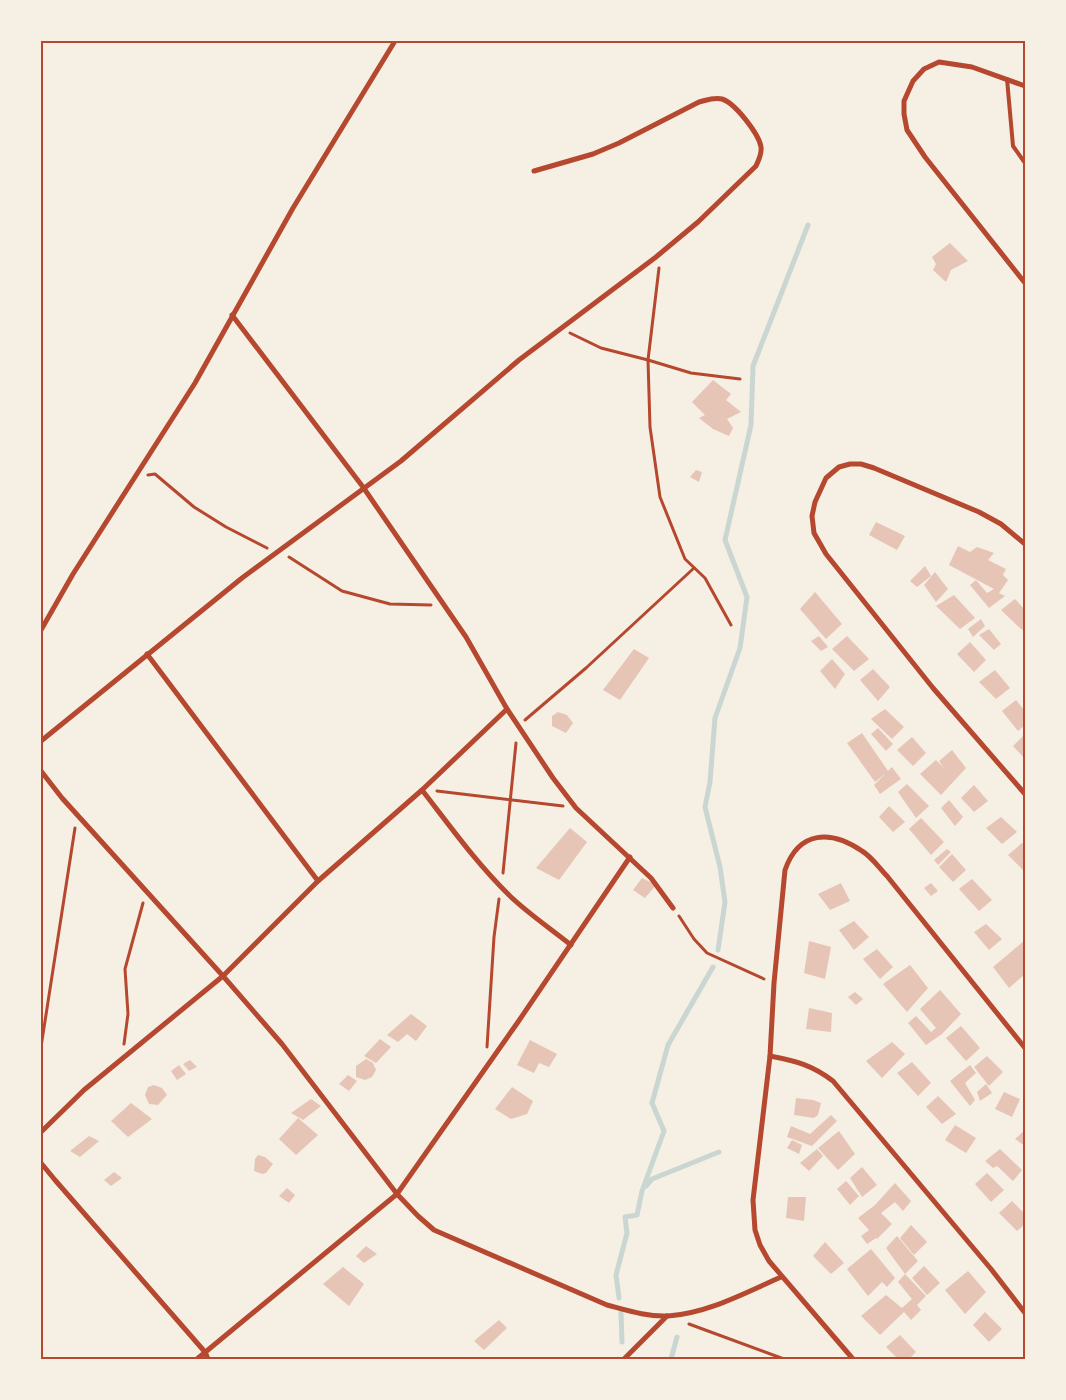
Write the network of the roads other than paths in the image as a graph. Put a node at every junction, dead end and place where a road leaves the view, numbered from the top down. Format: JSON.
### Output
{"nodes":[{"id":1,"x":395,"y":41,"type":"edge"},
{"id":2,"x":1008,"y":79,"type":"junction"},
{"id":3,"x":1025,"y":86,"type":"edge"},
{"id":4,"x":1025,"y":163,"type":"edge"},
{"id":5,"x":534,"y":171,"type":"dead end"},
{"id":6,"x":1025,"y":283,"type":"edge"},
{"id":7,"x":232,"y":315,"type":"junction"},
{"id":8,"x":363,"y":487,"type":"junction"},
{"id":9,"x":1025,"y":544,"type":"edge"},
{"id":10,"x":41,"y":630,"type":"edge"},
{"id":11,"x":147,"y":654,"type":"junction"},
{"id":12,"x":508,"y":709,"type":"junction"},
{"id":13,"x":41,"y":741,"type":"edge"},
{"id":14,"x":41,"y":771,"type":"edge"},
{"id":15,"x":422,"y":790,"type":"junction"},
{"id":16,"x":1025,"y":794,"type":"edge"},
{"id":17,"x":630,"y":857,"type":"junction"},
{"id":18,"x":318,"y":881,"type":"junction"},
{"id":19,"x":673,"y":908,"type":"road end"},
{"id":20,"x":571,"y":945,"type":"junction"},
{"id":21,"x":223,"y":976,"type":"junction"},
{"id":22,"x":1025,"y":1048,"type":"edge"},
{"id":23,"x":770,"y":1056,"type":"junction"},
{"id":24,"x":41,"y":1132,"type":"edge"},
{"id":25,"x":41,"y":1163,"type":"edge"},
{"id":26,"x":397,"y":1194,"type":"junction"},
{"id":27,"x":781,"y":1277,"type":"junction"},
{"id":28,"x":1025,"y":1312,"type":"edge"},
{"id":29,"x":667,"y":1316,"type":"junction"},
{"id":30,"x":206,"y":1352,"type":"junction"},
{"id":31,"x":198,"y":1359,"type":"edge"},
{"id":32,"x":208,"y":1359,"type":"edge"},
{"id":33,"x":624,"y":1359,"type":"edge"},
{"id":34,"x":853,"y":1359,"type":"edge"}],
"edges":[{"from":1,"to":7,"type":"street"},
{"from":2,"to":3,"type":"street"},
{"from":2,"to":4,"type":"lane"},
{"from":2,"to":6,"type":"street"},
{"from":5,"to":8,"type":"street"},
{"from":7,"to":8,"type":"street"},
{"from":7,"to":10,"type":"street"},
{"from":8,"to":11,"type":"street"},
{"from":8,"to":12,"type":"street"},
{"from":9,"to":16,"type":"street"},
{"from":11,"to":13,"type":"street"},
{"from":11,"to":18,"type":"street"},
{"from":12,"to":15,"type":"street"},
{"from":12,"to":17,"type":"street"},
{"from":14,"to":21,"type":"street"},
{"from":15,"to":18,"type":"street"},
{"from":15,"to":20,"type":"street"},
{"from":17,"to":19,"type":"street"},
{"from":17,"to":20,"type":"street"},
{"from":18,"to":21,"type":"street"},
{"from":20,"to":26,"type":"street"},
{"from":21,"to":24,"type":"street"},
{"from":21,"to":26,"type":"street"},
{"from":22,"to":23,"type":"street"},
{"from":23,"to":27,"type":"street"},
{"from":23,"to":28,"type":"street"},
{"from":25,"to":30,"type":"street"},
{"from":26,"to":29,"type":"street"},
{"from":26,"to":30,"type":"street"},
{"from":27,"to":29,"type":"street"},
{"from":27,"to":34,"type":"street"},
{"from":29,"to":33,"type":"street"},
{"from":30,"to":31,"type":"street"},
{"from":30,"to":32,"type":"street"}]}
